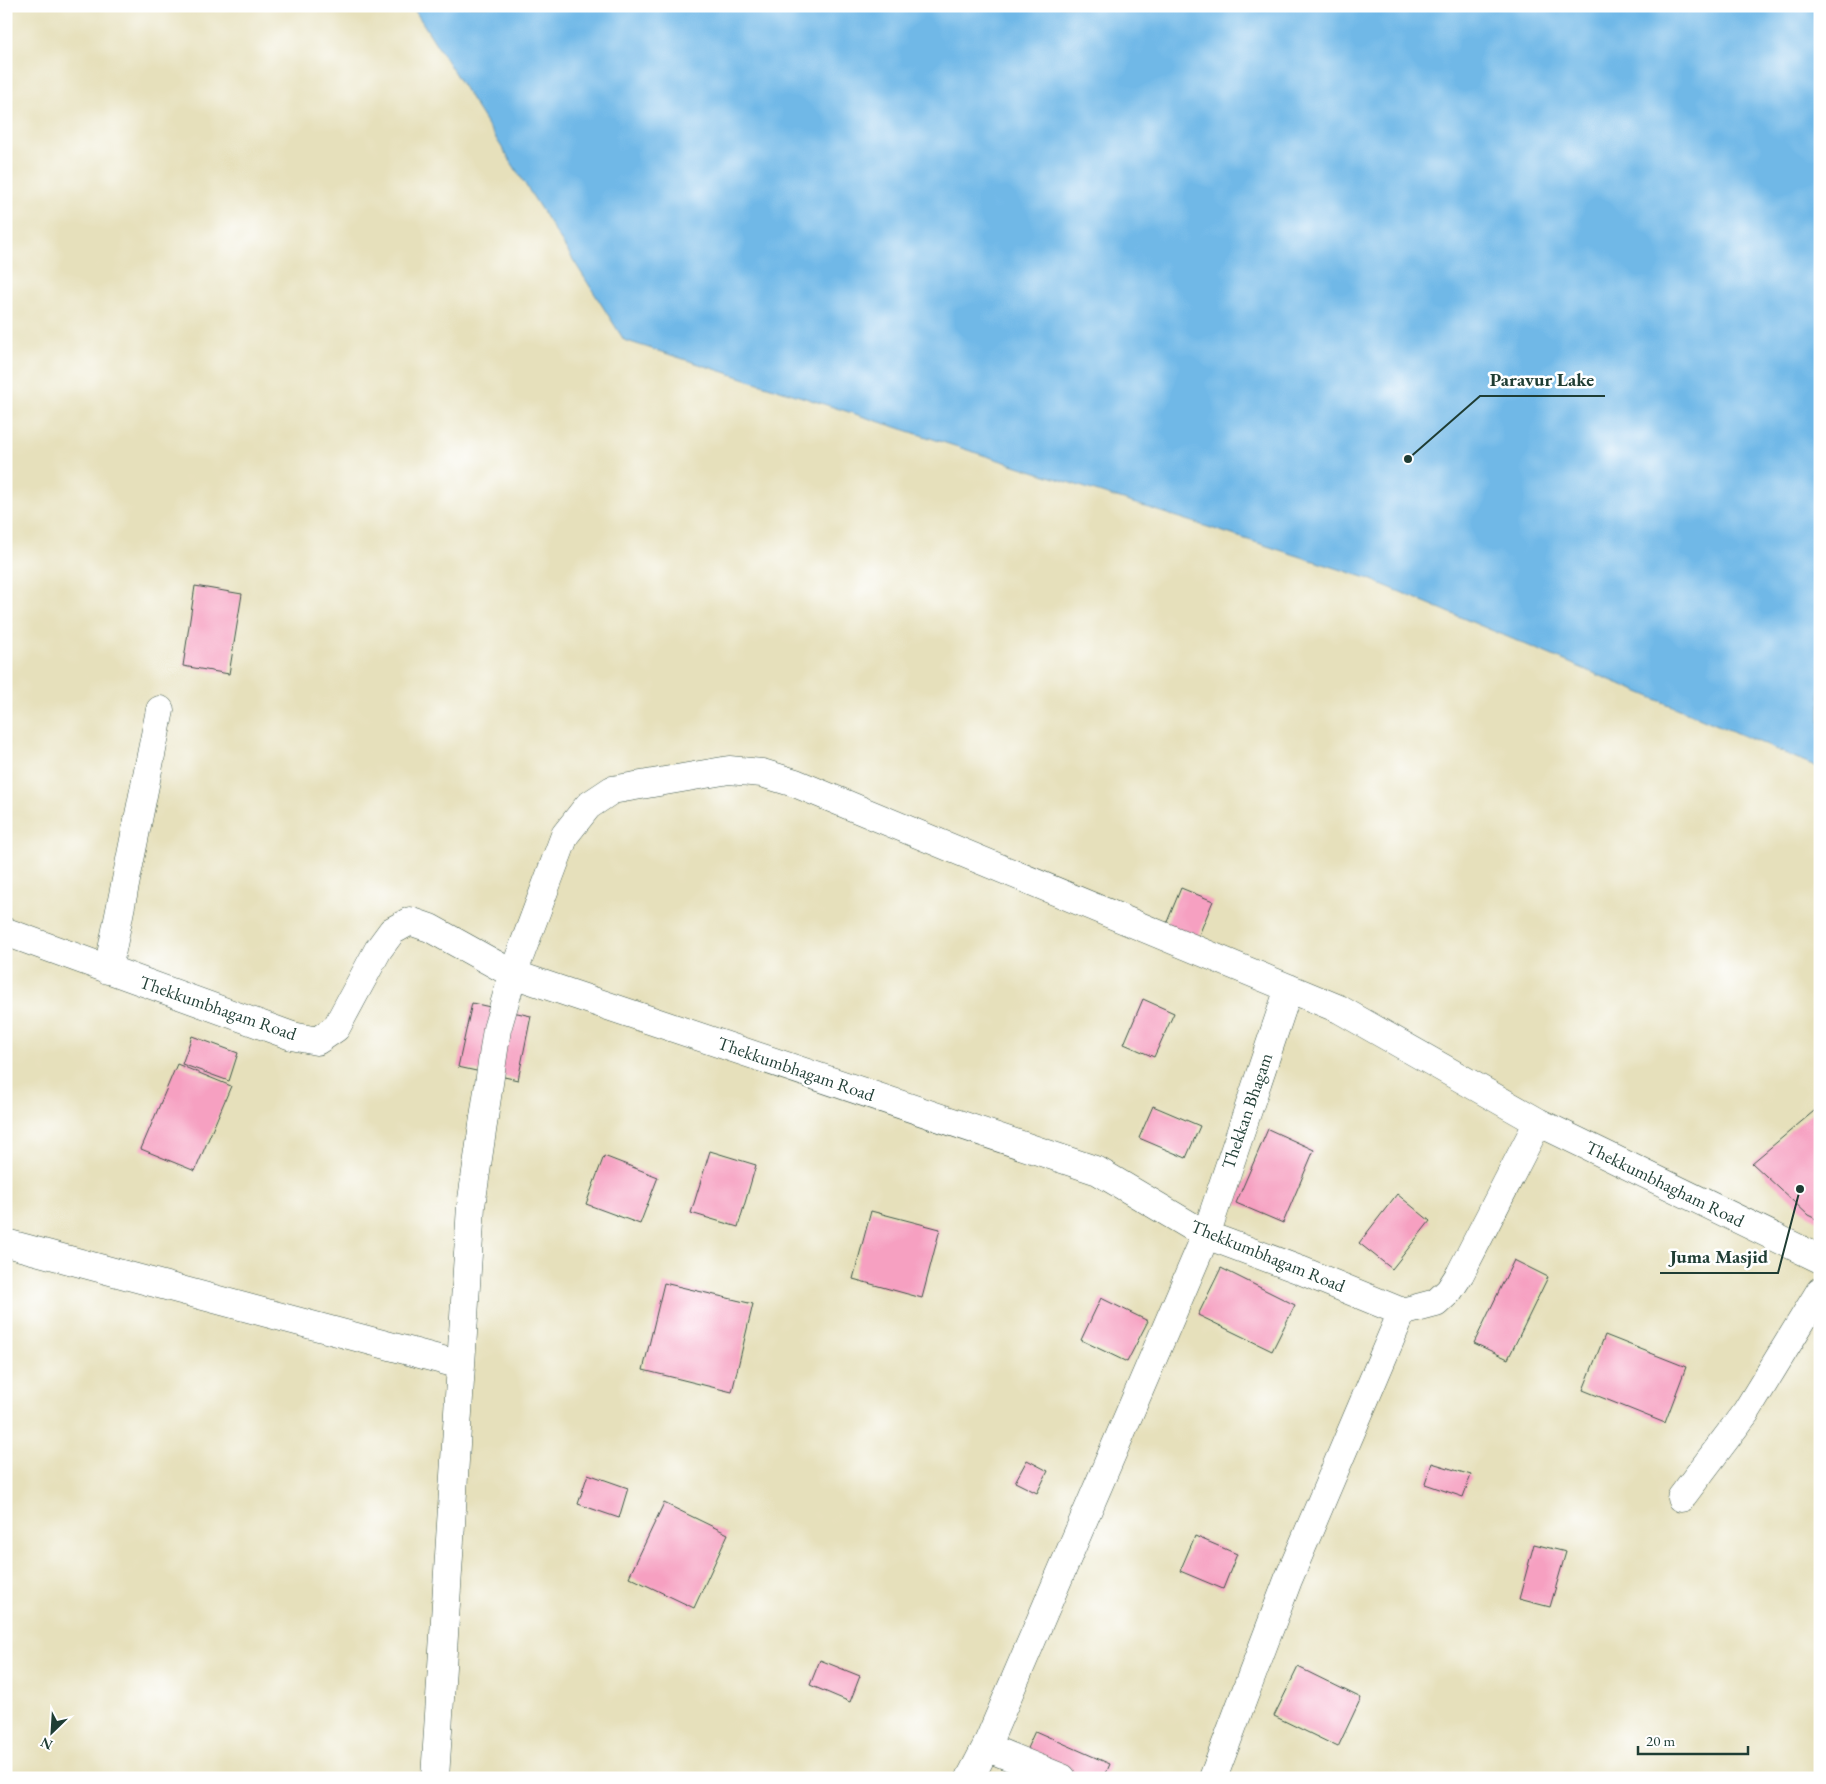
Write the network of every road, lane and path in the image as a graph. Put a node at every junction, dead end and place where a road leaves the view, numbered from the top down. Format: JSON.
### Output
{"nodes":[{"id":1,"x":160,"y":710,"type":"dead end"},
{"id":2,"x":6,"y":932,"type":"edge"},
{"id":3,"x":108,"y":970,"type":"junction"},
{"id":4,"x":513,"y":974,"type":"junction"},
{"id":5,"x":1289,"y":988,"type":"junction"},
{"id":6,"x":1538,"y":1122,"type":"junction"},
{"id":7,"x":1206,"y":1235,"type":"junction"},
{"id":8,"x":6,"y":1243,"type":"edge"},
{"id":9,"x":1820,"y":1259,"type":"edge"},
{"id":10,"x":1820,"y":1292,"type":"edge"},
{"id":11,"x":1402,"y":1312,"type":"junction"},
{"id":12,"x":461,"y":1365,"type":"junction"},
{"id":13,"x":1681,"y":1498,"type":"dead end"},
{"id":14,"x":986,"y":1747,"type":"junction"},
{"id":15,"x":435,"y":1778,"type":"edge"},
{"id":16,"x":970,"y":1778,"type":"edge"},
{"id":17,"x":1062,"y":1778,"type":"edge"},
{"id":18,"x":1213,"y":1778,"type":"edge"}],
"edges":[{"from":1,"to":3,"type":"street"},
{"from":2,"to":3,"type":"street","name":"Thekkumbhagam Road"},
{"from":3,"to":4,"type":"street","name":"Thekkumbhagam Road"},
{"from":4,"to":5,"type":"street","name":"Thekkumbhagham Road"},
{"from":4,"to":7,"type":"street","name":"Thekkumbhagam Road"},
{"from":4,"to":12,"type":"street","name":"Thekkumbhagham Road"},
{"from":5,"to":6,"type":"street","name":"Thekkumbhagham Road"},
{"from":5,"to":7,"type":"street","name":"Thekkan Bhagam"},
{"from":6,"to":9,"type":"street","name":"Thekkumbhagham Road"},
{"from":6,"to":11,"type":"street"},
{"from":7,"to":11,"type":"street","name":"Thekkumbhagam Road"},
{"from":7,"to":14,"type":"street","name":"Thekkan Bhagam"},
{"from":8,"to":12,"type":"street"},
{"from":10,"to":13,"type":"street"},
{"from":11,"to":18,"type":"street"},
{"from":12,"to":15,"type":"street","name":"Thekkumbhagham Road"},
{"from":14,"to":16,"type":"street","name":"Thekkan Bhagam"},
{"from":14,"to":17,"type":"street"}]}
